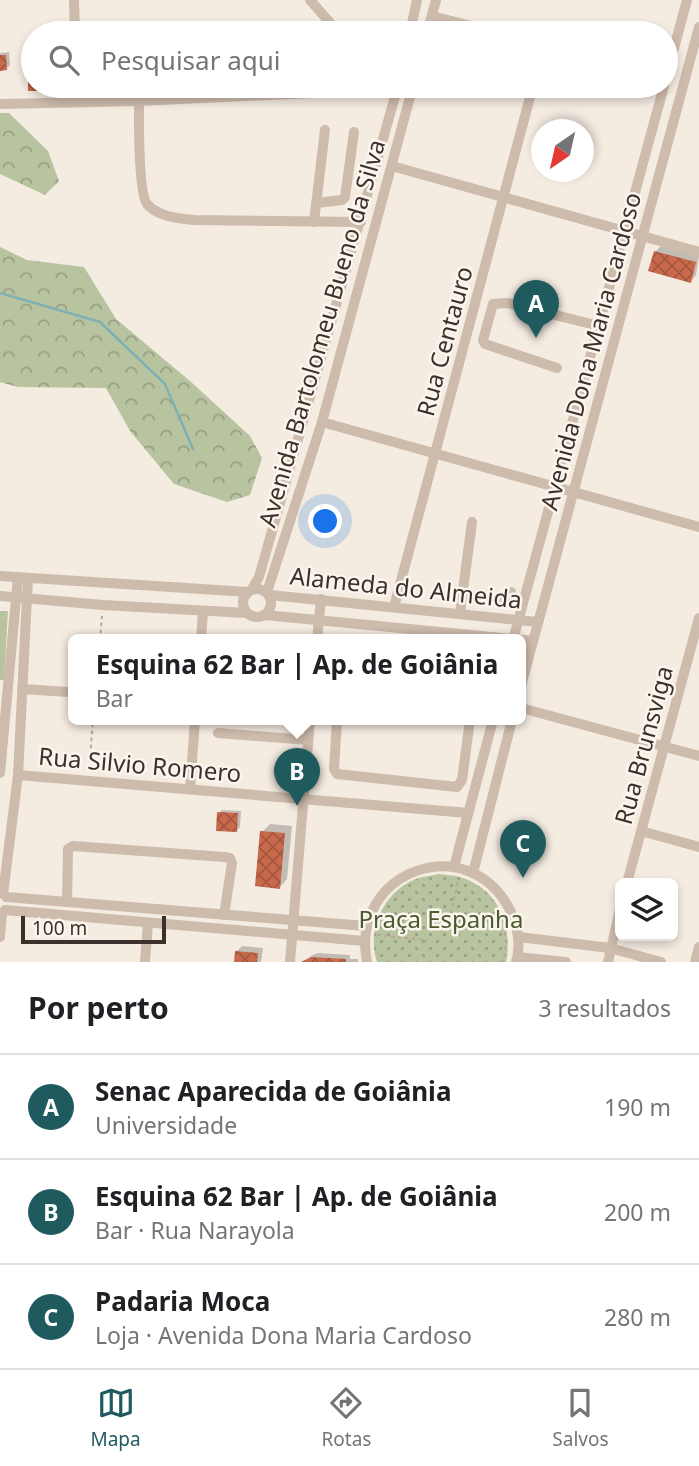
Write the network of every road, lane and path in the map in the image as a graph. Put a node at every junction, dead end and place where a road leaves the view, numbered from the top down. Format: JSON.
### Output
{"nodes":[{"id":1,"x":74,"y":0,"type":"edge"},
{"id":2,"x":310,"y":0,"type":"edge"},
{"id":3,"x":417,"y":0,"type":"edge"},
{"id":4,"x":436,"y":0,"type":"edge"},
{"id":5,"x":687,"y":0,"type":"edge"},
{"id":6,"x":432,"y":16,"type":"junction"},
{"id":7,"x":75,"y":21,"type":"edge"},
{"id":8,"x":328,"y":21,"type":"edge"},
{"id":9,"x":413,"y":21,"type":"edge"},
{"id":10,"x":431,"y":21,"type":"edge"},
{"id":11,"x":452,"y":21,"type":"edge"},
{"id":12,"x":699,"y":26,"type":"edge"},
{"id":13,"x":678,"y":33,"type":"edge"},
{"id":14,"x":77,"y":98,"type":"edge"},
{"id":15,"x":197,"y":98,"type":"edge"},
{"id":16,"x":389,"y":98,"type":"edge"},
{"id":17,"x":411,"y":98,"type":"edge"},
{"id":18,"x":530,"y":98,"type":"edge"},
{"id":19,"x":661,"y":98,"type":"edge"},
{"id":20,"x":139,"y":101,"type":"junction"},
{"id":21,"x":77,"y":102,"type":"junction"},
{"id":22,"x":0,"y":104,"type":"edge"},
{"id":23,"x":326,"y":130,"type":"dead end"},
{"id":24,"x":354,"y":132,"type":"dead end"},
{"id":25,"x":392,"y":166,"type":"junction"},
{"id":26,"x":503,"y":198,"type":"junction"},
{"id":27,"x":317,"y":203,"type":"junction"},
{"id":28,"x":314,"y":222,"type":"junction"},
{"id":29,"x":361,"y":222,"type":"junction"},
{"id":30,"x":625,"y":232,"type":"junction"},
{"id":31,"x":642,"y":237,"type":"junction"},
{"id":32,"x":699,"y":252,"type":"edge"},
{"id":33,"x":599,"y":326,"type":"junction"},
{"id":34,"x":557,"y":368,"type":"dead end"},
{"id":35,"x":322,"y":422,"type":"junction"},
{"id":36,"x":436,"y":454,"type":"junction"},
{"id":37,"x":556,"y":488,"type":"junction"},
{"id":38,"x":573,"y":493,"type":"junction"},
{"id":39,"x":472,"y":522,"type":"dead end"},
{"id":40,"x":699,"y":527,"type":"edge"},
{"id":41,"x":0,"y":576,"type":"edge"},
{"id":42,"x":23,"y":577,"type":"junction"},
{"id":43,"x":250,"y":590,"type":"junction"},
{"id":44,"x":512,"y":592,"type":"dead end"},
{"id":45,"x":268,"y":593,"type":"junction"},
{"id":46,"x":462,"y":594,"type":"junction"},
{"id":47,"x":0,"y":596,"type":"edge"},
{"id":48,"x":22,"y":598,"type":"junction"},
{"id":49,"x":321,"y":599,"type":"junction"},
{"id":50,"x":103,"y":605,"type":"junction"},
{"id":51,"x":394,"y":607,"type":"junction"},
{"id":52,"x":202,"y":612,"type":"junction"},
{"id":53,"x":247,"y":613,"type":"junction"},
{"id":54,"x":460,"y":613,"type":"junction"},
{"id":55,"x":265,"y":615,"type":"junction"},
{"id":56,"x":699,"y":618,"type":"edge"},
{"id":57,"x":517,"y":619,"type":"junction"},
{"id":58,"x":318,"y":621,"type":"junction"},
{"id":59,"x":537,"y":622,"type":"junction"},
{"id":60,"x":101,"y":634,"type":"edge"},
{"id":61,"x":201,"y":634,"type":"edge"},
{"id":62,"x":317,"y":634,"type":"edge"},
{"id":63,"x":459,"y":634,"type":"edge"},
{"id":64,"x":514,"y":634,"type":"edge"},
{"id":65,"x":526,"y":640,"type":"edge"},
{"id":66,"x":533,"y":641,"type":"junction"},
{"id":67,"x":526,"y":667,"type":"edge"},
{"id":68,"x":22,"y":689,"type":"junction"},
{"id":69,"x":68,"y":692,"type":"edge"},
{"id":70,"x":526,"y":709,"type":"edge"},
{"id":71,"x":93,"y":725,"type":"edge"},
{"id":72,"x":195,"y":725,"type":"edge"},
{"id":73,"x":310,"y":725,"type":"edge"},
{"id":74,"x":337,"y":725,"type":"edge"},
{"id":75,"x":468,"y":725,"type":"edge"},
{"id":76,"x":492,"y":725,"type":"edge"},
{"id":77,"x":511,"y":725,"type":"edge"},
{"id":78,"x":218,"y":733,"type":"dead end"},
{"id":79,"x":308,"y":740,"type":"junction"},
{"id":80,"x":664,"y":747,"type":"junction"},
{"id":81,"x":699,"y":756,"type":"edge"},
{"id":82,"x":0,"y":773,"type":"edge"},
{"id":83,"x":18,"y":775,"type":"junction"},
{"id":84,"x":88,"y":781,"type":"junction"},
{"id":85,"x":190,"y":789,"type":"junction"},
{"id":86,"x":304,"y":799,"type":"junction"},
{"id":87,"x":468,"y":813,"type":"junction"},
{"id":88,"x":641,"y":831,"type":"junction"},
{"id":89,"x":699,"y":847,"type":"edge"},
{"id":90,"x":454,"y":867,"type":"junction"},
{"id":91,"x":473,"y":873,"type":"junction"},
{"id":92,"x":628,"y":878,"type":"edge"},
{"id":93,"x":460,"y":879,"type":"dead end"},
{"id":94,"x":3,"y":894,"type":"edge"},
{"id":95,"x":67,"y":902,"type":"junction"},
{"id":96,"x":495,"y":905,"type":"dead end"},
{"id":97,"x":2,"y":912,"type":"edge"},
{"id":98,"x":224,"y":915,"type":"junction"},
{"id":99,"x":294,"y":921,"type":"junction"},
{"id":100,"x":148,"y":923,"type":"junction"},
{"id":101,"x":447,"y":927,"type":"dead end"},
{"id":102,"x":371,"y":928,"type":"junction"},
{"id":103,"x":615,"y":928,"type":"edge"},
{"id":104,"x":293,"y":935,"type":"junction"},
{"id":105,"x":376,"y":935,"type":"junction"},
{"id":106,"x":0,"y":937,"type":"edge"},
{"id":107,"x":519,"y":937,"type":"junction"},
{"id":108,"x":427,"y":940,"type":"dead end"},
{"id":109,"x":364,"y":941,"type":"junction"},
{"id":110,"x":376,"y":943,"type":"dead end"},
{"id":111,"x":699,"y":947,"type":"edge"},
{"id":112,"x":610,"y":948,"type":"junction"},
{"id":113,"x":517,"y":960,"type":"edge"},
{"id":114,"x":145,"y":962,"type":"edge"},
{"id":115,"x":290,"y":962,"type":"edge"},
{"id":116,"x":367,"y":962,"type":"edge"},
{"id":117,"x":503,"y":962,"type":"edge"},
{"id":118,"x":566,"y":962,"type":"edge"},
{"id":119,"x":608,"y":962,"type":"edge"},
{"id":120,"x":661,"y":962,"type":"edge"},
{"id":121,"x":695,"y":962,"type":"edge"}],
"edges":[{"from":1,"to":7,"type":"street"},
{"from":2,"to":8,"type":"street"},
{"from":3,"to":9,"type":"street"},
{"from":4,"to":6,"type":"street"},
{"from":5,"to":13,"type":"street"},
{"from":6,"to":10,"type":"street"},
{"from":6,"to":11,"type":"street"},
{"from":12,"to":31,"type":"street","name":"Avenida Dona Maria Cardoso"},
{"from":14,"to":21,"type":"street"},
{"from":15,"to":20,"type":"street"},
{"from":16,"to":29,"type":"street","name":"Avenida Bartolomeu Bueno da Silva"},
{"from":17,"to":25,"type":"street","name":"Avenida Bartolomeu Bueno da Silva"},
{"from":18,"to":26,"type":"street","name":"Rua Centauro"},
{"from":19,"to":30,"type":"street","name":"Avenida Dona Maria Cardoso"},
{"from":20,"to":21,"type":"street"},
{"from":20,"to":28,"type":"street"},
{"from":21,"to":22,"type":"street"},
{"from":23,"to":27,"type":"street"},
{"from":24,"to":27,"type":"street"},
{"from":25,"to":26,"type":"street"},
{"from":25,"to":35,"type":"street","name":"Avenida Bartolomeu Bueno da Silva"},
{"from":26,"to":30,"type":"street"},
{"from":26,"to":36,"type":"street","name":"Rua Centauro"},
{"from":27,"to":28,"type":"street"},
{"from":28,"to":29,"type":"street"},
{"from":29,"to":43,"type":"street","name":"Avenida Bartolomeu Bueno da Silva"},
{"from":30,"to":31,"type":"street"},
{"from":30,"to":33,"type":"street","name":"Avenida Dona Maria Cardoso"},
{"from":31,"to":32,"type":"street"},
{"from":31,"to":38,"type":"street","name":"Avenida Dona Maria Cardoso"},
{"from":33,"to":34,"type":"street"},
{"from":33,"to":37,"type":"street","name":"Avenida Dona Maria Cardoso"},
{"from":35,"to":36,"type":"street"},
{"from":35,"to":45,"type":"street","name":"Avenida Bartolomeu Bueno da Silva"},
{"from":36,"to":37,"type":"street"},
{"from":36,"to":51,"type":"street","name":"Rua Centauro"},
{"from":37,"to":38,"type":"street"},
{"from":37,"to":57,"type":"street","name":"Avenida Dona Maria Cardoso"},
{"from":38,"to":40,"type":"street"},
{"from":38,"to":59,"type":"street","name":"Avenida Dona Maria Cardoso"},
{"from":39,"to":46,"type":"street"},
{"from":41,"to":42,"type":"street"},
{"from":42,"to":43,"type":"street"},
{"from":42,"to":48,"type":"street"},
{"from":43,"to":45,"type":"street"},
{"from":43,"to":53,"type":"street"},
{"from":44,"to":46,"type":"street"},
{"from":45,"to":49,"type":"street","name":"Alameda do Almeida"},
{"from":45,"to":55,"type":"street"},
{"from":46,"to":54,"type":"street"},
{"from":47,"to":48,"type":"street"},
{"from":48,"to":50,"type":"street"},
{"from":48,"to":68,"type":"street"},
{"from":48,"to":82,"type":"street"},
{"from":49,"to":51,"type":"street","name":"Alameda do Almeida"},
{"from":49,"to":58,"type":"street"},
{"from":50,"to":52,"type":"street"},
{"from":50,"to":60,"type":"path"},
{"from":51,"to":54,"type":"street","name":"Alameda do Almeida"},
{"from":52,"to":53,"type":"street"},
{"from":52,"to":61,"type":"street"},
{"from":53,"to":55,"type":"street"},
{"from":54,"to":57,"type":"street","name":"Alameda do Almeida"},
{"from":55,"to":58,"type":"street","name":"Alameda do Almeida"},
{"from":56,"to":80,"type":"street","name":"Rua Brunsviga"},
{"from":57,"to":59,"type":"street","name":"Alameda do Almeida"},
{"from":57,"to":64,"type":"street","name":"Avenida Dona Maria Cardoso"},
{"from":58,"to":62,"type":"street"},
{"from":58,"to":63,"type":"street","name":"Alameda do Almeida"},
{"from":59,"to":66,"type":"street","name":"Avenida Dona Maria Cardoso"},
{"from":65,"to":66,"type":"street","name":"Alameda do Almeida"},
{"from":66,"to":67,"type":"street","name":"Avenida Dona Maria Cardoso"},
{"from":68,"to":69,"type":"street"},
{"from":68,"to":83,"type":"street"},
{"from":70,"to":80,"type":"street"},
{"from":71,"to":84,"type":"path"},
{"from":72,"to":85,"type":"street"},
{"from":73,"to":79,"type":"street"},
{"from":74,"to":75,"type":"street"},
{"from":76,"to":87,"type":"street"},
{"from":77,"to":91,"type":"street"},
{"from":78,"to":79,"type":"street"},
{"from":79,"to":86,"type":"street"},
{"from":80,"to":81,"type":"street"},
{"from":80,"to":88,"type":"street","name":"Rua Brunsviga"},
{"from":83,"to":84,"type":"street","name":"Rua Silvio Romero"},
{"from":83,"to":94,"type":"street"},
{"from":84,"to":85,"type":"street","name":"Rua Silvio Romero"},
{"from":85,"to":86,"type":"street","name":"Rua Silvio Romero"},
{"from":86,"to":87,"type":"street","name":"Rua Silvio Romero"},
{"from":86,"to":99,"type":"street"},
{"from":87,"to":90,"type":"street"},
{"from":88,"to":89,"type":"street"},
{"from":88,"to":92,"type":"street","name":"Rua Brunsviga"},
{"from":90,"to":91,"type":"street"},
{"from":90,"to":102,"type":"street"},
{"from":91,"to":107,"type":"street"},
{"from":93,"to":101,"type":"path"},
{"from":94,"to":95,"type":"street"},
{"from":94,"to":97,"type":"street"},
{"from":95,"to":98,"type":"street"},
{"from":95,"to":98,"type":"street"},
{"from":96,"to":117,"type":"path"},
{"from":97,"to":100,"type":"street"},
{"from":97,"to":106,"type":"street"},
{"from":98,"to":99,"type":"street"},
{"from":99,"to":102,"type":"street"},
{"from":99,"to":104,"type":"street"},
{"from":100,"to":104,"type":"street"},
{"from":100,"to":114,"type":"street"},
{"from":102,"to":105,"type":"path"},
{"from":102,"to":109,"type":"street"},
{"from":103,"to":112,"type":"street"},
{"from":104,"to":109,"type":"street"},
{"from":104,"to":115,"type":"street"},
{"from":105,"to":108,"type":"path"},
{"from":105,"to":110,"type":"path"},
{"from":107,"to":112,"type":"street"},
{"from":107,"to":113,"type":"street"},
{"from":109,"to":116,"type":"street"},
{"from":111,"to":121,"type":"street"},
{"from":112,"to":119,"type":"street"},
{"from":112,"to":120,"type":"street"},
{"from":113,"to":118,"type":"street"}]}
